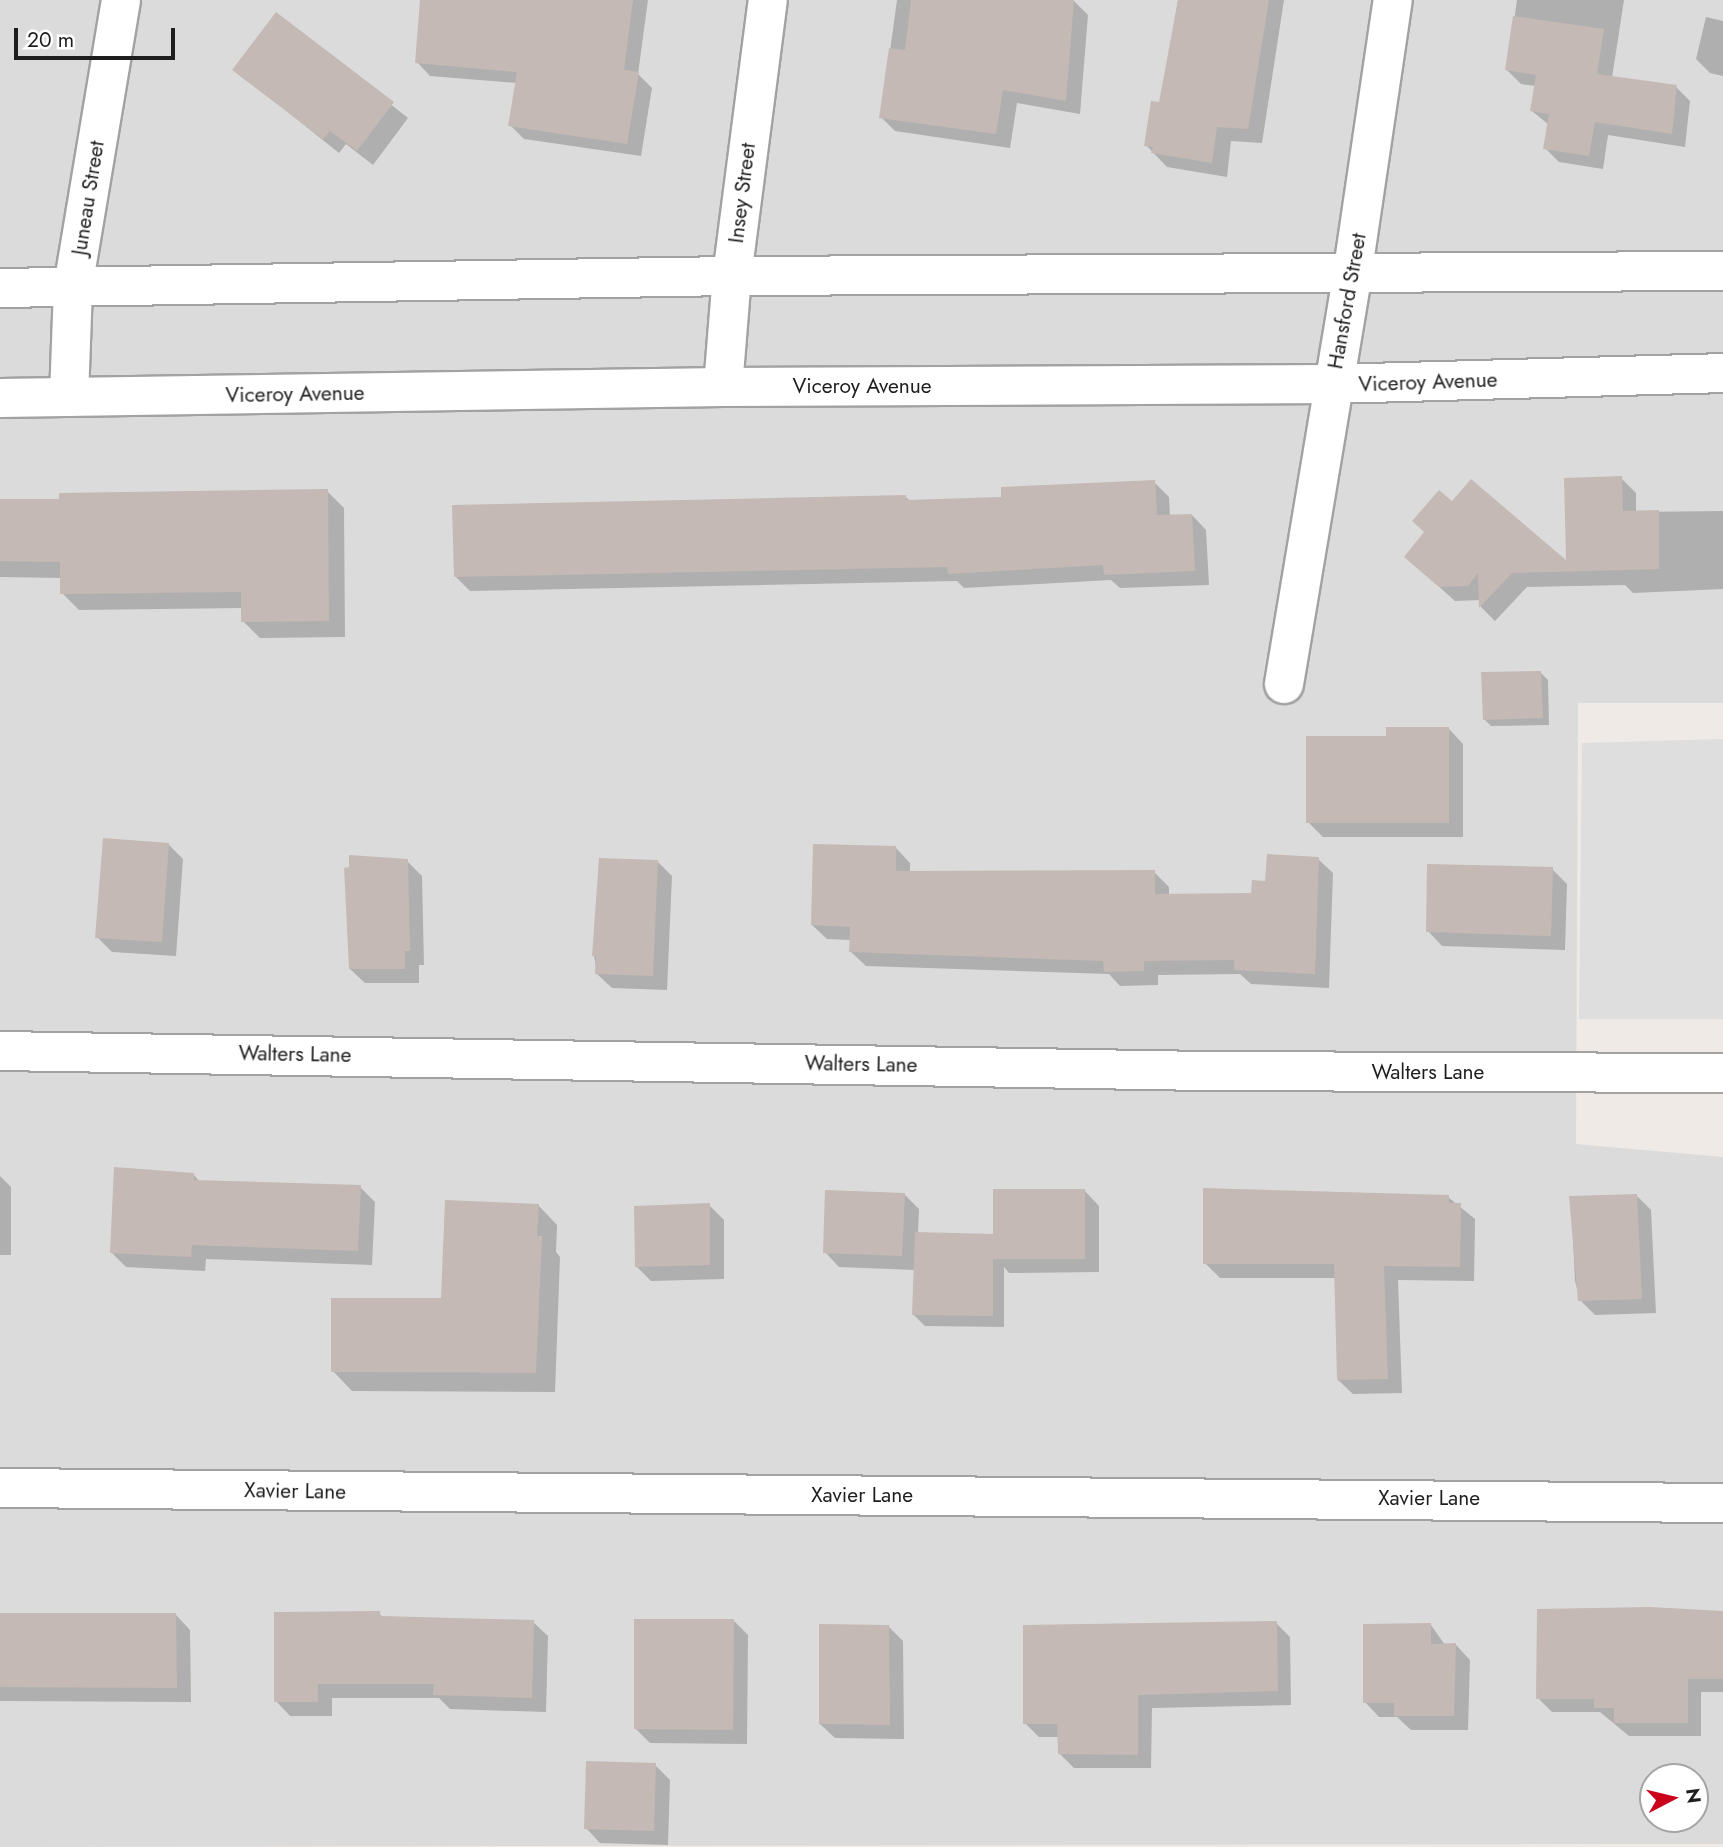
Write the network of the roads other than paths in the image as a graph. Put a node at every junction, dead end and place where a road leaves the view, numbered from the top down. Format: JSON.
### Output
{"nodes":[{"id":1,"x":121,"y":0,"type":"edge"},
{"id":2,"x":768,"y":0,"type":"edge"},
{"id":3,"x":1393,"y":0,"type":"edge"},
{"id":4,"x":1723,"y":271,"type":"edge"},
{"id":5,"x":732,"y":276,"type":"junction"},
{"id":6,"x":1352,"y":276,"type":"junction"},
{"id":7,"x":73,"y":287,"type":"junction"},
{"id":8,"x":0,"y":288,"type":"edge"},
{"id":9,"x":1723,"y":373,"type":"edge"},
{"id":10,"x":1332,"y":384,"type":"junction"},
{"id":11,"x":723,"y":387,"type":"junction"},
{"id":12,"x":69,"y":397,"type":"junction"},
{"id":13,"x":0,"y":398,"type":"edge"},
{"id":14,"x":1284,"y":684,"type":"dead end"},
{"id":15,"x":0,"y":1051,"type":"edge"},
{"id":16,"x":1723,"y":1073,"type":"edge"},
{"id":17,"x":0,"y":1488,"type":"edge"},
{"id":18,"x":1723,"y":1503,"type":"edge"}],
"edges":[{"from":1,"to":7,"type":"street","name":"Juneau Street"},
{"from":2,"to":5,"type":"street","name":"Insey Street"},
{"from":3,"to":6,"type":"street","name":"Hansford Street"},
{"from":4,"to":6,"type":"street"},
{"from":5,"to":6,"type":"street"},
{"from":5,"to":7,"type":"street"},
{"from":5,"to":11,"type":"street","name":"Insey Street"},
{"from":6,"to":10,"type":"street","name":"Hansford Street"},
{"from":7,"to":8,"type":"street"},
{"from":7,"to":12,"type":"street","name":"Juneau Street"},
{"from":9,"to":10,"type":"street","name":"Viceroy Avenue"},
{"from":10,"to":11,"type":"street","name":"Viceroy Avenue"},
{"from":10,"to":14,"type":"street","name":"Hansford Street"},
{"from":11,"to":12,"type":"street","name":"Viceroy Avenue"},
{"from":12,"to":13,"type":"street","name":"Viceroy Avenue"},
{"from":15,"to":16,"type":"street","name":"Walters Lane"},
{"from":17,"to":18,"type":"street","name":"Xavier Lane"}]}
